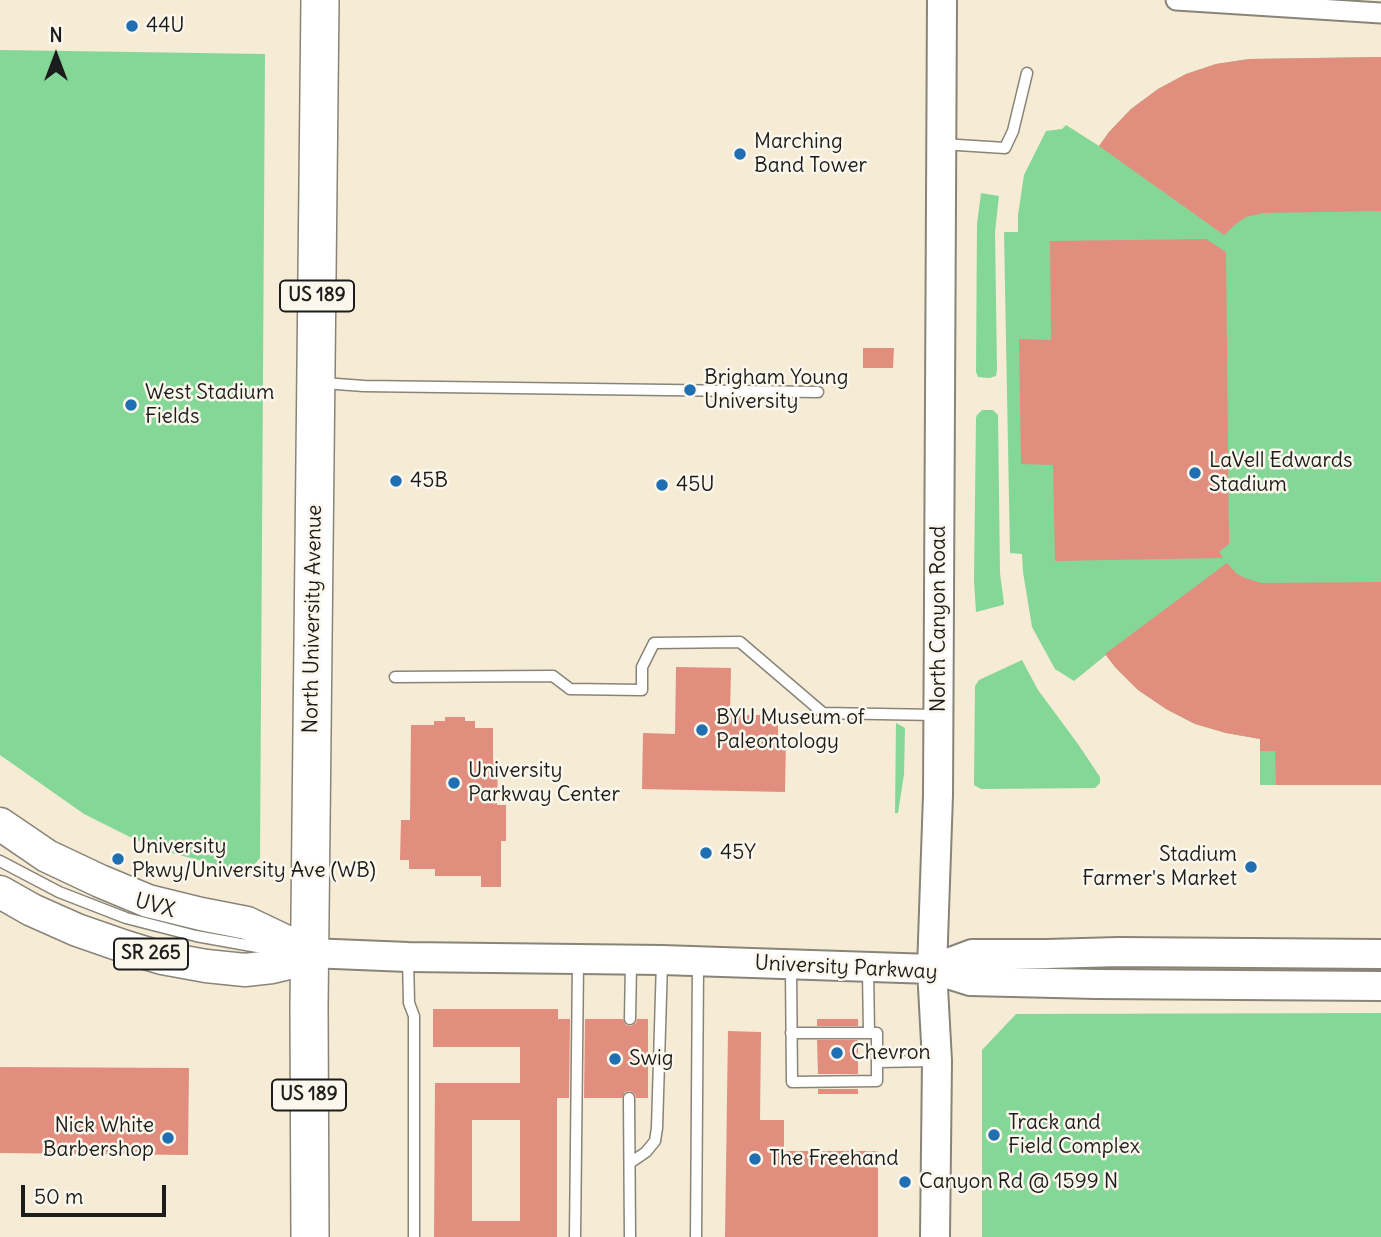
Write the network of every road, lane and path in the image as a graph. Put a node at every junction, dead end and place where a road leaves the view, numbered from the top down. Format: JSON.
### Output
{"nodes":[{"id":1,"x":320,"y":0,"type":"edge"},
{"id":2,"x":942,"y":0,"type":"edge"},
{"id":3,"x":1176,"y":0,"type":"edge"},
{"id":4,"x":1381,"y":13,"type":"edge"},
{"id":5,"x":1027,"y":73,"type":"dead end"},
{"id":6,"x":942,"y":144,"type":"junction"},
{"id":7,"x":316,"y":383,"type":"junction"},
{"id":8,"x":818,"y":392,"type":"dead end"},
{"id":9,"x":395,"y":677,"type":"dead end"},
{"id":10,"x":939,"y":715,"type":"junction"},
{"id":11,"x":0,"y":824,"type":"edge"},
{"id":12,"x":0,"y":861,"type":"edge"},
{"id":13,"x":0,"y":892,"type":"edge"},
{"id":14,"x":310,"y":953,"type":"junction"},
{"id":15,"x":1381,"y":954,"type":"edge"},
{"id":16,"x":408,"y":957,"type":"junction"},
{"id":17,"x":578,"y":958,"type":"junction"},
{"id":18,"x":631,"y":959,"type":"junction"},
{"id":19,"x":662,"y":960,"type":"junction"},
{"id":20,"x":698,"y":961,"type":"junction"},
{"id":21,"x":791,"y":964,"type":"junction"},
{"id":22,"x":868,"y":967,"type":"junction"},
{"id":23,"x":932,"y":969,"type":"junction"},
{"id":24,"x":1381,"y":986,"type":"edge"},
{"id":25,"x":630,"y":1019,"type":"dead end"},
{"id":26,"x":791,"y":1033,"type":"junction"},
{"id":27,"x":869,"y":1033,"type":"junction"},
{"id":28,"x":937,"y":1061,"type":"junction"},
{"id":29,"x":877,"y":1062,"type":"junction"},
{"id":30,"x":629,"y":1098,"type":"dead end"},
{"id":31,"x":630,"y":1164,"type":"junction"},
{"id":32,"x":310,"y":1237,"type":"edge"},
{"id":33,"x":414,"y":1237,"type":"edge"},
{"id":34,"x":575,"y":1237,"type":"edge"},
{"id":35,"x":630,"y":1237,"type":"edge"},
{"id":36,"x":696,"y":1237,"type":"edge"},
{"id":37,"x":935,"y":1237,"type":"edge"}],
"edges":[{"from":1,"to":7,"type":"highway","name":"North University Avenue","number":"US 189"},
{"from":2,"to":6,"type":"main road","name":"North Canyon Road"},
{"from":3,"to":4,"type":"street"},
{"from":5,"to":6,"type":"lane"},
{"from":6,"to":10,"type":"main road","name":"North Canyon Road"},
{"from":7,"to":8,"type":"lane"},
{"from":7,"to":14,"type":"highway","name":"North University Avenue","number":"US 189"},
{"from":9,"to":10,"type":"lane"},
{"from":10,"to":23,"type":"main road","name":"North Canyon Road"},
{"from":11,"to":14,"type":"main road","name":"University Parkway","number":"SR 265"},
{"from":12,"to":14,"type":"lane","name":"UVX"},
{"from":13,"to":14,"type":"main road","name":"University Parkway","number":"SR 265"},
{"from":14,"to":16,"type":"main road","name":"University Parkway"},
{"from":14,"to":32,"type":"highway","name":"North University Avenue","number":"US 189"},
{"from":15,"to":23,"type":"main road"},
{"from":16,"to":17,"type":"main road","name":"University Parkway"},
{"from":16,"to":33,"type":"lane"},
{"from":17,"to":18,"type":"main road","name":"University Parkway"},
{"from":17,"to":34,"type":"lane"},
{"from":18,"to":19,"type":"main road","name":"University Parkway"},
{"from":18,"to":25,"type":"lane"},
{"from":19,"to":20,"type":"main road","name":"University Parkway"},
{"from":19,"to":31,"type":"lane"},
{"from":20,"to":21,"type":"main road","name":"University Parkway"},
{"from":20,"to":36,"type":"lane"},
{"from":21,"to":22,"type":"main road","name":"University Parkway"},
{"from":21,"to":26,"type":"lane"},
{"from":22,"to":23,"type":"main road","name":"University Parkway"},
{"from":22,"to":27,"type":"lane"},
{"from":23,"to":24,"type":"main road","name":"University Parkway"},
{"from":23,"to":28,"type":"main road","name":"North Canyon Road"},
{"from":26,"to":27,"type":"lane"},
{"from":26,"to":29,"type":"lane"},
{"from":27,"to":29,"type":"lane"},
{"from":28,"to":29,"type":"lane"},
{"from":28,"to":37,"type":"main road","name":"North Canyon Road"},
{"from":30,"to":31,"type":"lane"},
{"from":31,"to":35,"type":"lane"}]}
